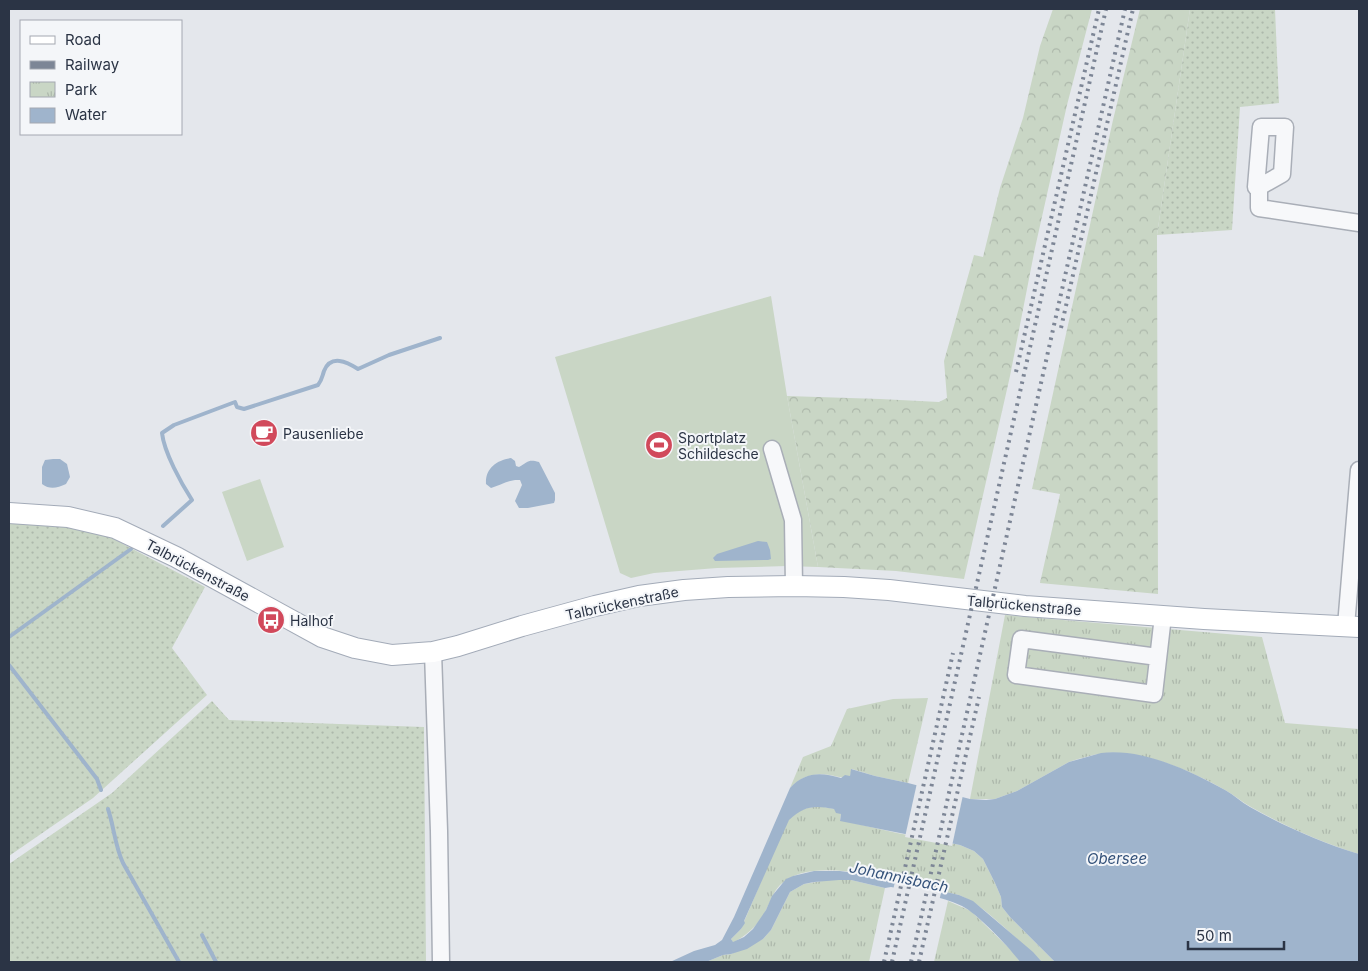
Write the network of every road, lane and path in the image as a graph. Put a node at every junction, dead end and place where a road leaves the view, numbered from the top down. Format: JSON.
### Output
{"nodes":[{"id":1,"x":1259,"y":187,"type":"dead end"},
{"id":2,"x":1359,"y":224,"type":"edge"},
{"id":3,"x":772,"y":450,"type":"dead end"},
{"id":4,"x":1359,"y":470,"type":"edge"},
{"id":5,"x":9,"y":513,"type":"edge"},
{"id":6,"x":1357,"y":515,"type":"edge"},
{"id":7,"x":794,"y":586,"type":"junction"},
{"id":8,"x":1163,"y":616,"type":"junction"},
{"id":9,"x":1353,"y":627,"type":"edge"},
{"id":10,"x":432,"y":652,"type":"junction"},
{"id":11,"x":1158,"y":657,"type":"junction"},
{"id":12,"x":441,"y":962,"type":"edge"}],
"edges":[{"from":1,"to":2,"type":"street"},
{"from":3,"to":7,"type":"street"},
{"from":4,"to":6,"type":"street"},
{"from":5,"to":10,"type":"main road","name":"Talbrückenstraße"},
{"from":6,"to":9,"type":"street"},
{"from":7,"to":8,"type":"main road","name":"Talbrückenstraße"},
{"from":7,"to":10,"type":"main road","name":"Talbrückenstraße"},
{"from":8,"to":9,"type":"main road","name":"Talbrückenstraße"},
{"from":8,"to":11,"type":"street"},
{"from":10,"to":12,"type":"street"},
{"from":11,"to":11,"type":"street"}]}
